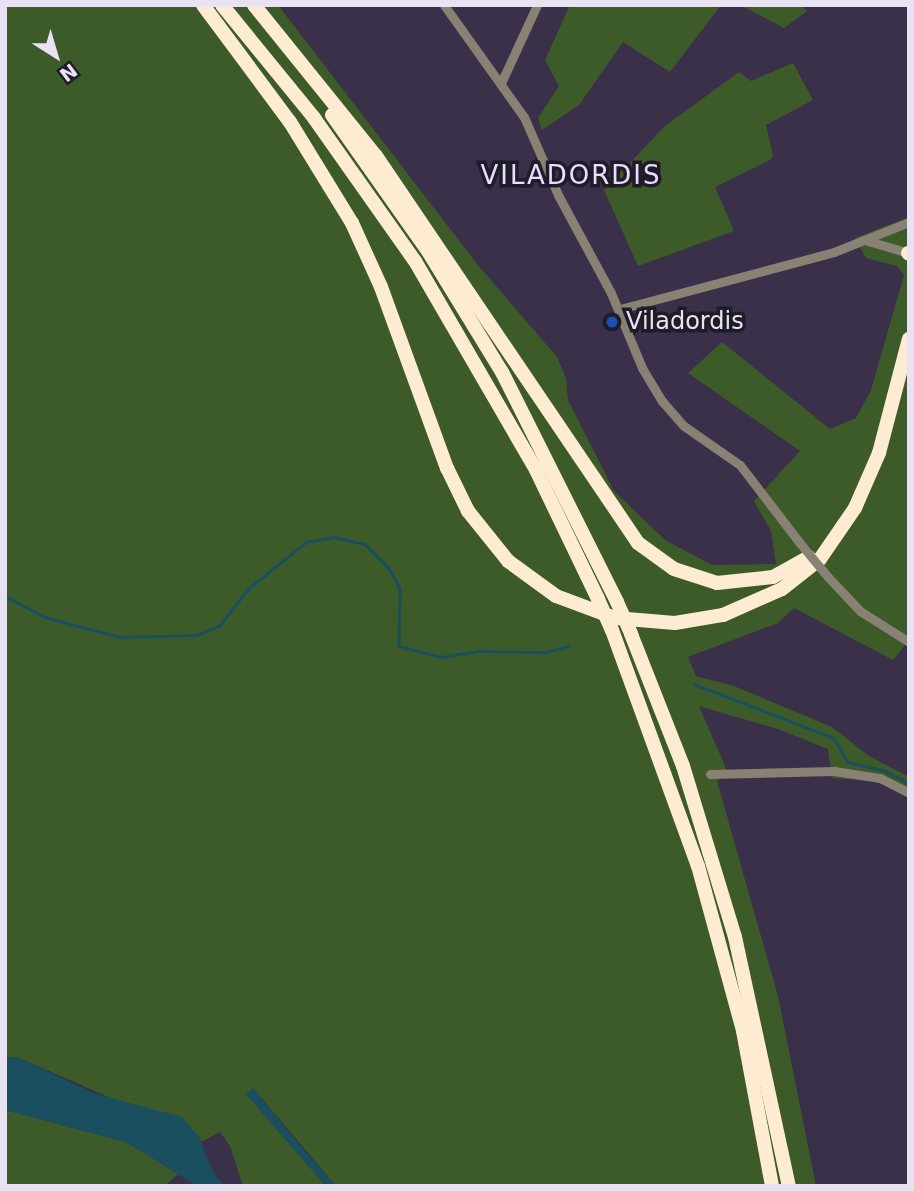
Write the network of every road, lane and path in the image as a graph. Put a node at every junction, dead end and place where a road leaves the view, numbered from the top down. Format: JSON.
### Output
{"nodes":[{"id":1,"x":203,"y":5,"type":"edge"},
{"id":2,"x":222,"y":5,"type":"edge"},
{"id":3,"x":244,"y":5,"type":"edge"},
{"id":4,"x":254,"y":5,"type":"edge"},
{"id":5,"x":444,"y":5,"type":"edge"},
{"id":6,"x":537,"y":5,"type":"edge"},
{"id":7,"x":501,"y":83,"type":"junction"},
{"id":8,"x":906,"y":224,"type":"edge"},
{"id":9,"x":866,"y":241,"type":"junction"},
{"id":10,"x":908,"y":253,"type":"edge"},
{"id":11,"x":620,"y":309,"type":"junction"},
{"id":12,"x":909,"y":338,"type":"edge"},
{"id":13,"x":833,"y":540,"type":"junction"},
{"id":14,"x":909,"y":642,"type":"edge"},
{"id":15,"x":710,"y":774,"type":"dead end"},
{"id":16,"x":909,"y":793,"type":"edge"},
{"id":17,"x":772,"y":1186,"type":"edge"},
{"id":18,"x":789,"y":1186,"type":"edge"}],
"edges":[{"from":1,"to":13,"type":"highway"},
{"from":2,"to":17,"type":"highway","bridge":true},
{"from":3,"to":18,"type":"highway","bridge":true},
{"from":4,"to":13,"type":"highway"},
{"from":5,"to":7,"type":"street"},
{"from":6,"to":7,"type":"street"},
{"from":7,"to":11,"type":"street"},
{"from":8,"to":9,"type":"street"},
{"from":9,"to":10,"type":"street"},
{"from":9,"to":11,"type":"street"},
{"from":11,"to":14,"type":"street","bridge":true},
{"from":12,"to":13,"type":"highway"},
{"from":15,"to":16,"type":"street"}]}
